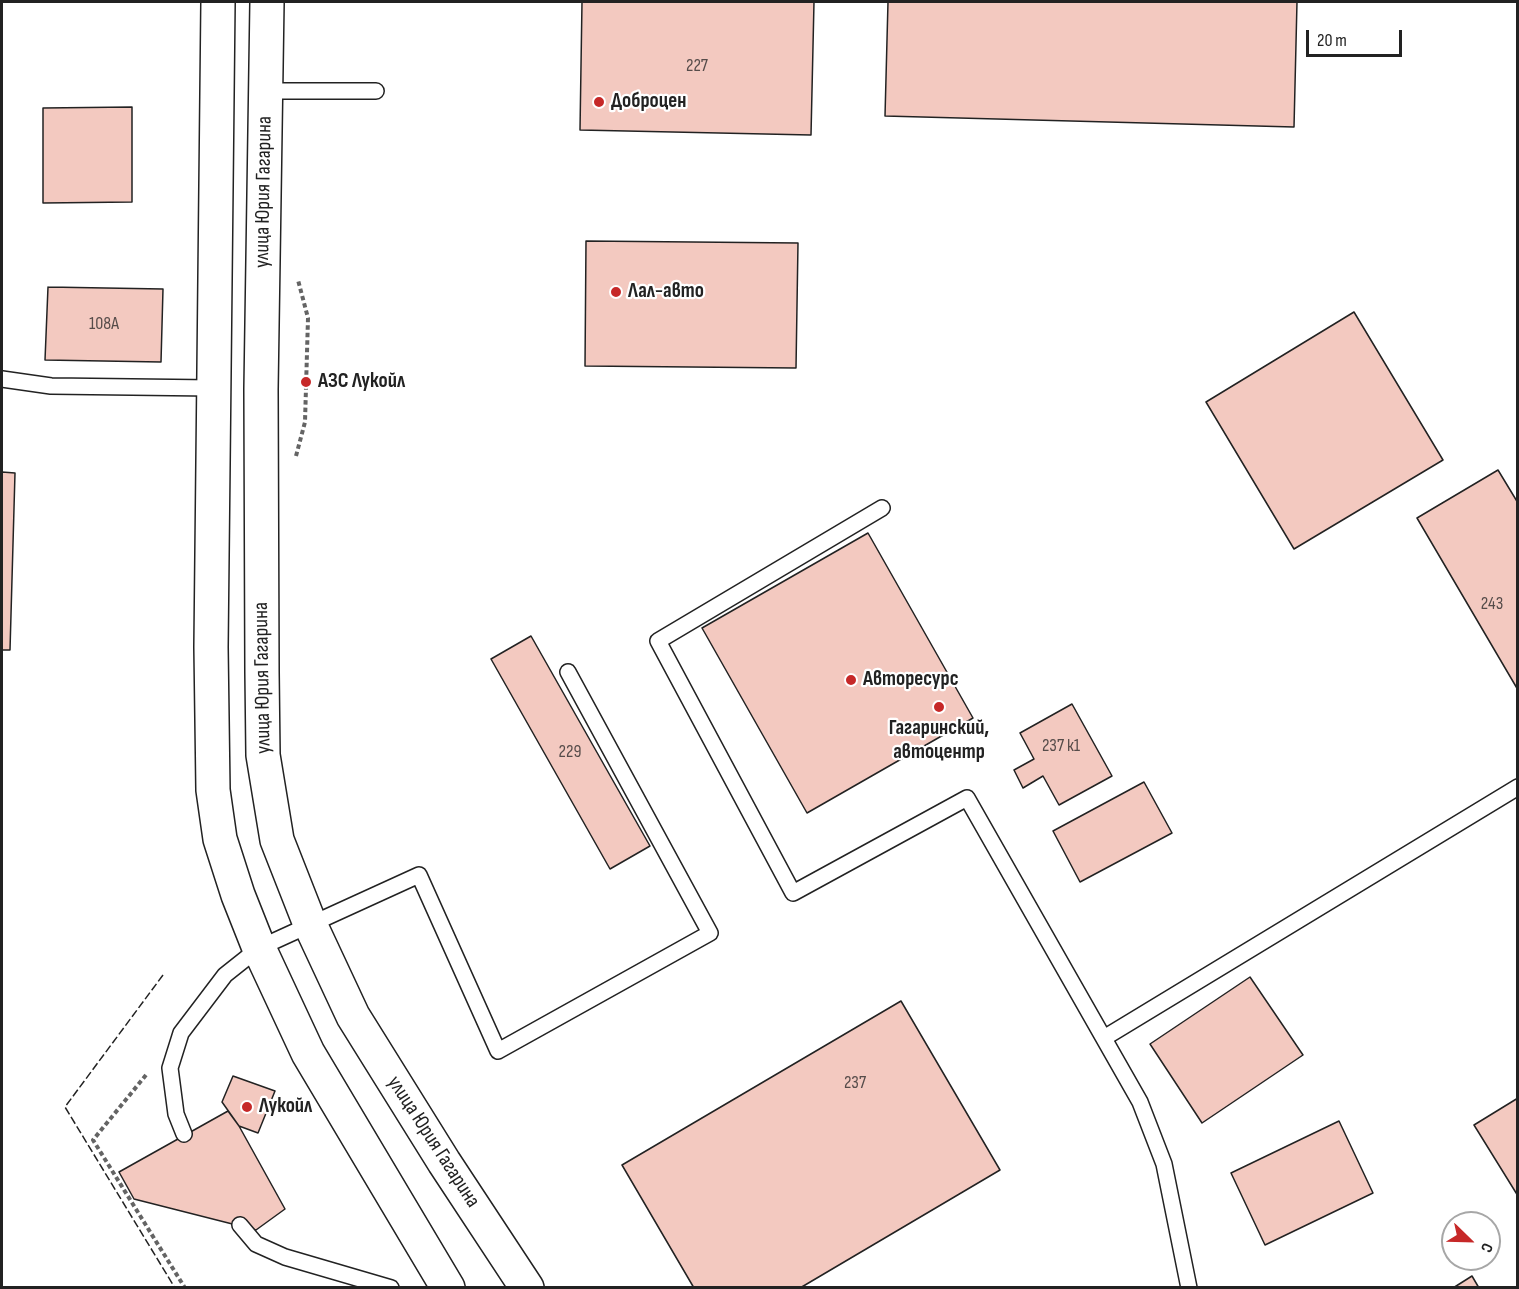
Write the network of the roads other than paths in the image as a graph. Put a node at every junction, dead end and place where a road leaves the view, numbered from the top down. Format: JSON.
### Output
{"nodes":[{"id":1,"x":218,"y":2,"type":"edge"},
{"id":2,"x":267,"y":2,"type":"edge"},
{"id":3,"x":266,"y":91,"type":"junction"},
{"id":4,"x":376,"y":91,"type":"dead end"},
{"id":5,"x":2,"y":379,"type":"edge"},
{"id":6,"x":213,"y":388,"type":"junction"},
{"id":7,"x":882,"y":508,"type":"dead end"},
{"id":8,"x":568,"y":672,"type":"dead end"},
{"id":9,"x":1518,"y":787,"type":"edge"},
{"id":10,"x":310,"y":924,"type":"junction"},
{"id":11,"x":259,"y":948,"type":"junction"},
{"id":12,"x":1104,"y":1038,"type":"junction"},
{"id":13,"x":184,"y":1134,"type":"dead end"},
{"id":14,"x":240,"y":1225,"type":"dead end"},
{"id":15,"x":391,"y":1287,"type":"edge"},
{"id":16,"x":448,"y":1287,"type":"edge"},
{"id":17,"x":527,"y":1287,"type":"edge"},
{"id":18,"x":1189,"y":1287,"type":"edge"}],
"edges":[{"from":1,"to":6,"type":"main road"},
{"from":2,"to":3,"type":"main road","name":"улица Юрия Гагарина"},
{"from":3,"to":4,"type":"lane"},
{"from":3,"to":10,"type":"main road","name":"улица Юрия Гагарина"},
{"from":5,"to":6,"type":"lane"},
{"from":6,"to":11,"type":"main road"},
{"from":7,"to":12,"type":"lane"},
{"from":8,"to":10,"type":"lane"},
{"from":9,"to":12,"type":"lane"},
{"from":10,"to":11,"type":"lane"},
{"from":10,"to":17,"type":"main road","name":"улица Юрия Гагарина"},
{"from":11,"to":13,"type":"lane"},
{"from":11,"to":16,"type":"main road"},
{"from":12,"to":18,"type":"lane"},
{"from":14,"to":15,"type":"lane"}]}
